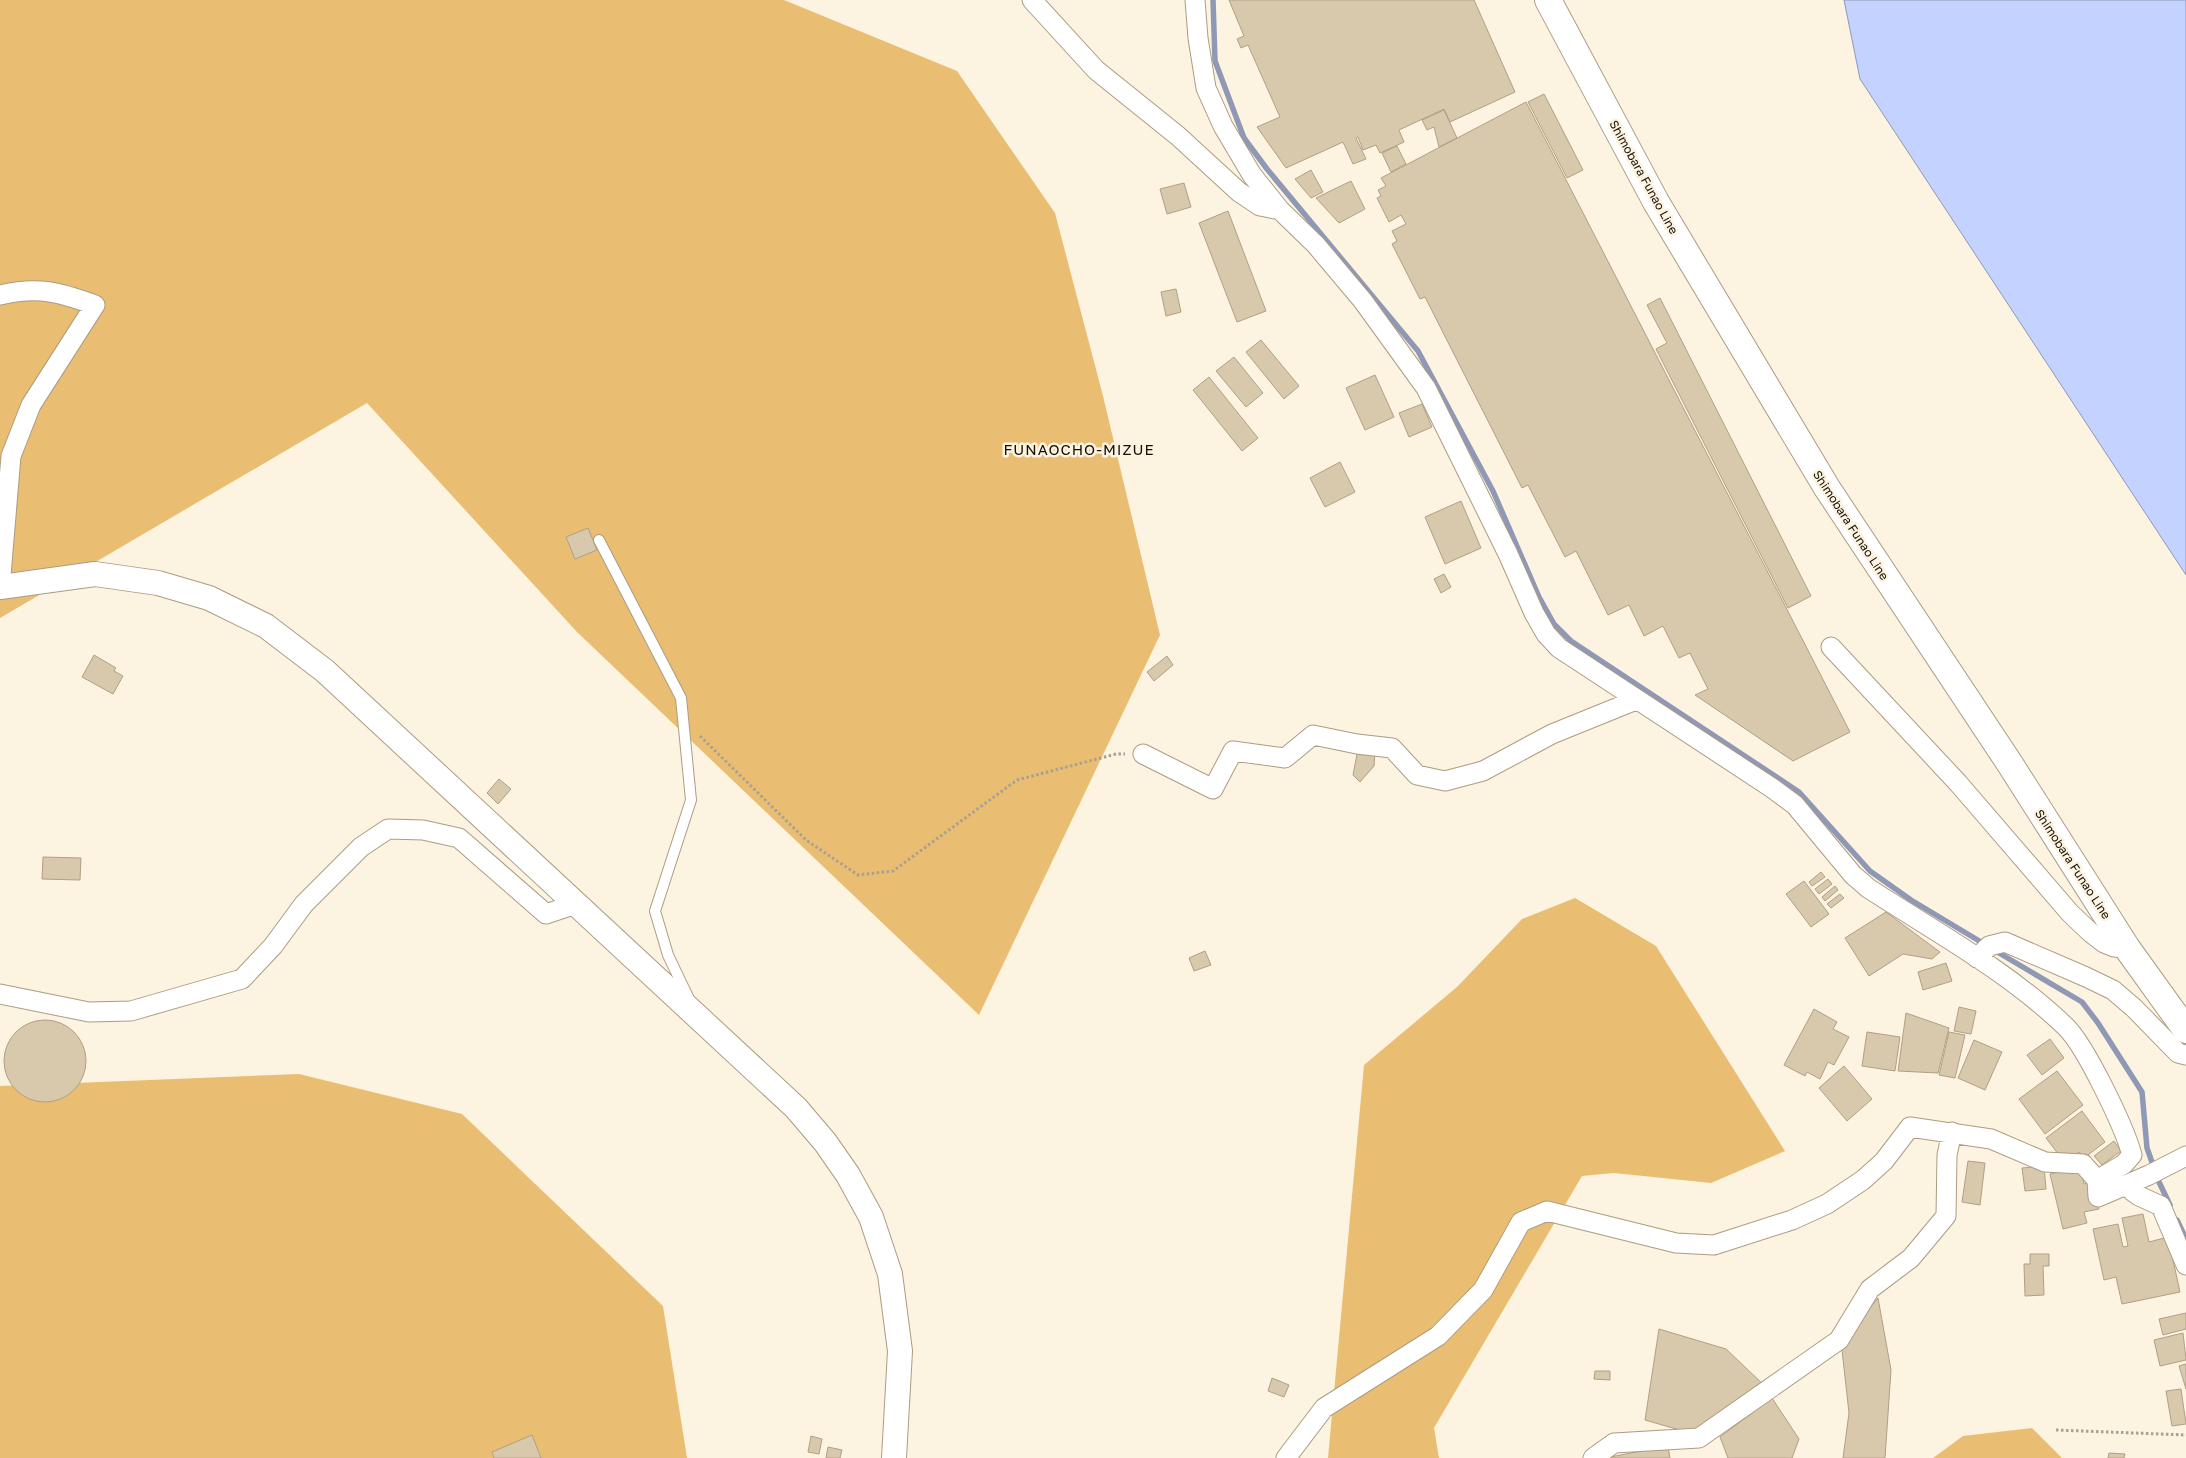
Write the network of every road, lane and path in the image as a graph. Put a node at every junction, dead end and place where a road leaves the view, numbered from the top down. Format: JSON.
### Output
{"nodes":[{"id":1,"x":1032,"y":0,"type":"edge"},
{"id":2,"x":1195,"y":0,"type":"edge"},
{"id":3,"x":1548,"y":0,"type":"edge"},
{"id":4,"x":1280,"y":210,"type":"junction"},
{"id":5,"x":0,"y":295,"type":"edge"},
{"id":6,"x":599,"y":540,"type":"dead end"},
{"id":7,"x":0,"y":587,"type":"edge"},
{"id":8,"x":1831,"y":647,"type":"dead end"},
{"id":9,"x":1636,"y":700,"type":"junction"},
{"id":10,"x":684,"y":730,"type":"junction"},
{"id":11,"x":1143,"y":754,"type":"joint"},
{"id":12,"x":576,"y":904,"type":"junction"},
{"id":13,"x":2127,"y":948,"type":"junction"},
{"id":14,"x":1983,"y":952,"type":"junction"},
{"id":15,"x":0,"y":994,"type":"edge"},
{"id":16,"x":697,"y":1016,"type":"junction"},
{"id":17,"x":2186,"y":1030,"type":"edge"},
{"id":18,"x":2186,"y":1055,"type":"edge"},
{"id":19,"x":1952,"y":1132,"type":"junction"},
{"id":20,"x":2186,"y":1156,"type":"edge"},
{"id":21,"x":2127,"y":1177,"type":"junction"},
{"id":22,"x":2097,"y":1180,"type":"junction"},
{"id":23,"x":2186,"y":1265,"type":"edge"},
{"id":24,"x":2056,"y":1430,"type":"dead end"},
{"id":25,"x":2186,"y":1434,"type":"edge"},
{"id":26,"x":894,"y":1458,"type":"edge"},
{"id":27,"x":1286,"y":1458,"type":"edge"},
{"id":28,"x":1593,"y":1458,"type":"edge"}],
"edges":[{"from":1,"to":4,"type":"street"},
{"from":2,"to":4,"type":"street"},
{"from":3,"to":13,"type":"main road","name":"Shimobara Funao Line"},
{"from":4,"to":9,"type":"street"},
{"from":5,"to":7,"type":"street"},
{"from":6,"to":10,"type":"lane"},
{"from":7,"to":12,"type":"street"},
{"from":8,"to":13,"type":"street"},
{"from":9,"to":11,"type":"street"},
{"from":9,"to":14,"type":"street"},
{"from":10,"to":11,"type":"path"},
{"from":10,"to":16,"type":"lane"},
{"from":12,"to":15,"type":"street"},
{"from":12,"to":16,"type":"street"},
{"from":13,"to":17,"type":"main road","name":"Shimobara Funao Line"},
{"from":14,"to":18,"type":"street"},
{"from":14,"to":21,"type":"street"},
{"from":16,"to":26,"type":"street"},
{"from":19,"to":22,"type":"street"},
{"from":19,"to":27,"type":"street"},
{"from":19,"to":28,"type":"street"},
{"from":20,"to":22,"type":"street"},
{"from":21,"to":22,"type":"street"},
{"from":21,"to":23,"type":"street"},
{"from":24,"to":25,"type":"path"}]}
